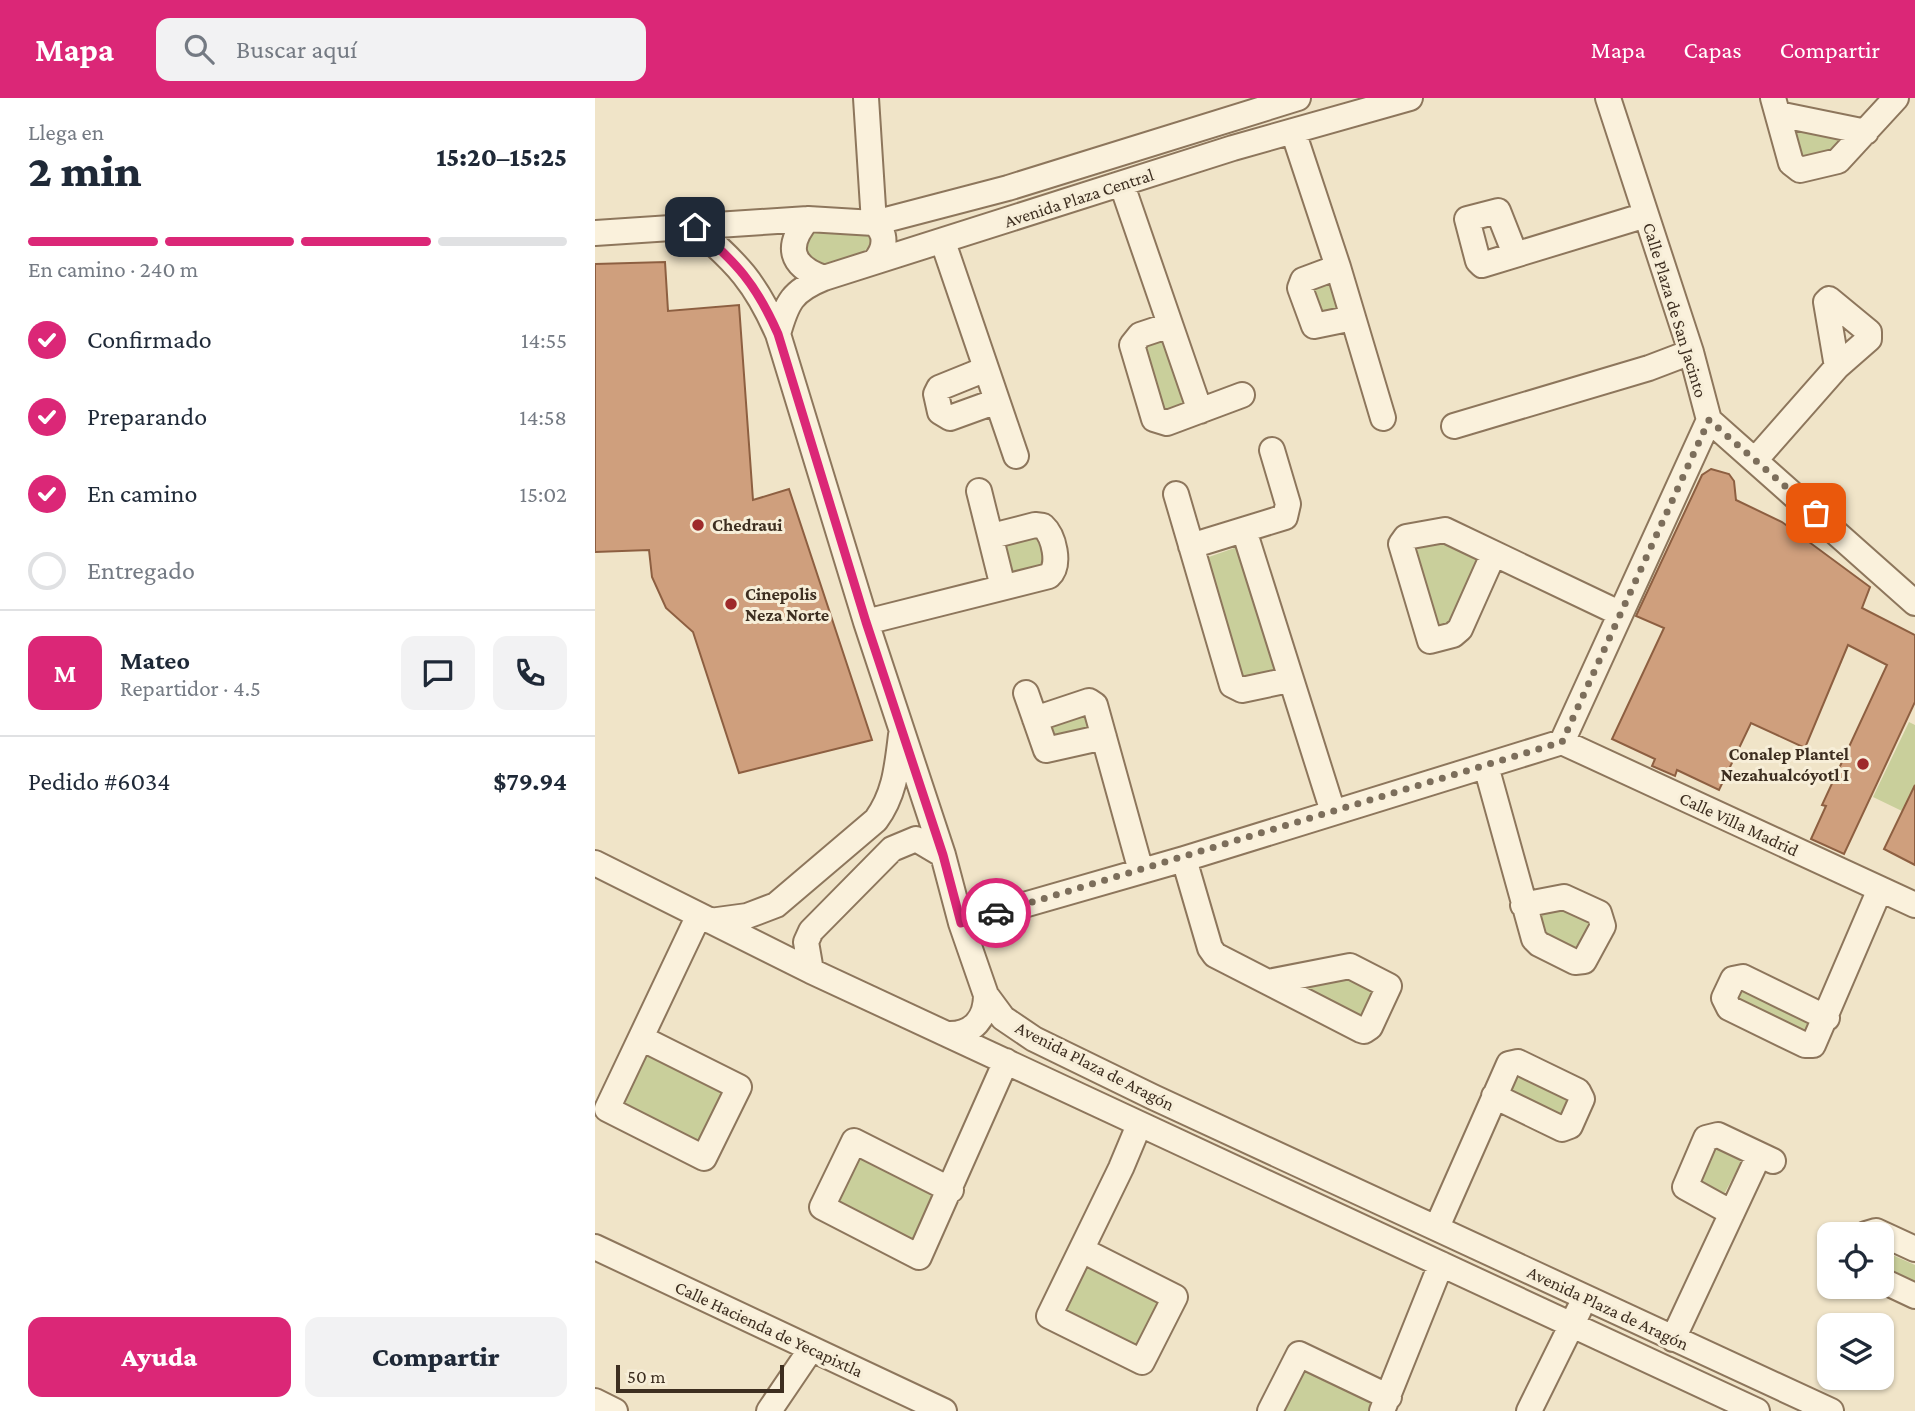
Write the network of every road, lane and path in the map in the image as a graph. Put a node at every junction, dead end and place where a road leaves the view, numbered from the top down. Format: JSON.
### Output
{"nodes":[{"id":1,"x":866,"y":98,"type":"edge"},
{"id":2,"x":1299,"y":98,"type":"edge"},
{"id":3,"x":1410,"y":98,"type":"edge"},
{"id":4,"x":1608,"y":98,"type":"edge"},
{"id":5,"x":1896,"y":98,"type":"edge"},
{"id":6,"x":1775,"y":106,"type":"edge"},
{"id":7,"x":1232,"y":108,"type":"edge"},
{"id":8,"x":1293,"y":131,"type":"junction"},
{"id":9,"x":1866,"y":132,"type":"junction"},
{"id":10,"x":1122,"y":185,"type":"junction"},
{"id":11,"x":1646,"y":215,"type":"junction"},
{"id":12,"x":808,"y":219,"type":"junction"},
{"id":13,"x":874,"y":223,"type":"junction"},
{"id":14,"x":695,"y":227,"type":"junction"},
{"id":15,"x":595,"y":233,"type":"edge"},
{"id":16,"x":943,"y":242,"type":"junction"},
{"id":17,"x":1515,"y":254,"type":"dead end"},
{"id":18,"x":875,"y":261,"type":"junction"},
{"id":19,"x":1338,"y":267,"type":"junction"},
{"id":20,"x":824,"y":278,"type":"junction"},
{"id":21,"x":1353,"y":318,"type":"junction"},
{"id":22,"x":1170,"y":325,"type":"junction"},
{"id":23,"x":778,"y":334,"type":"junction"},
{"id":24,"x":1691,"y":352,"type":"junction"},
{"id":25,"x":1837,"y":367,"type":"dead end"},
{"id":26,"x":986,"y":369,"type":"junction"},
{"id":27,"x":1242,"y":395,"type":"dead end"},
{"id":28,"x":997,"y":401,"type":"junction"},
{"id":29,"x":1200,"y":411,"type":"junction"},
{"id":30,"x":1383,"y":418,"type":"dead end"},
{"id":31,"x":1709,"y":420,"type":"junction"},
{"id":32,"x":1454,"y":426,"type":"dead end"},
{"id":33,"x":1272,"y":450,"type":"dead end"},
{"id":34,"x":1016,"y":456,"type":"dead end"},
{"id":35,"x":1756,"y":459,"type":"junction"},
{"id":36,"x":979,"y":491,"type":"dead end"},
{"id":37,"x":1176,"y":494,"type":"dead end"},
{"id":38,"x":1244,"y":530,"type":"junction"},
{"id":39,"x":992,"y":536,"type":"junction"},
{"id":40,"x":1191,"y":546,"type":"junction"},
{"id":41,"x":1493,"y":555,"type":"junction"},
{"id":42,"x":1003,"y":587,"type":"junction"},
{"id":43,"x":1915,"y":603,"type":"edge"},
{"id":44,"x":1619,"y":613,"type":"junction"},
{"id":45,"x":866,"y":622,"type":"junction"},
{"id":46,"x":1289,"y":680,"type":"junction"},
{"id":47,"x":1026,"y":693,"type":"dead end"},
{"id":48,"x":1035,"y":719,"type":"junction"},
{"id":49,"x":902,"y":729,"type":"junction"},
{"id":50,"x":1104,"y":737,"type":"junction"},
{"id":51,"x":1562,"y":742,"type":"junction"},
{"id":52,"x":1486,"y":766,"type":"junction"},
{"id":53,"x":1333,"y":812,"type":"junction"},
{"id":54,"x":943,"y":855,"type":"junction"},
{"id":55,"x":1184,"y":859,"type":"junction"},
{"id":56,"x":595,"y":863,"type":"edge"},
{"id":57,"x":1141,"y":871,"type":"junction"},
{"id":58,"x":1880,"y":889,"type":"junction"},
{"id":59,"x":1524,"y":905,"type":"dead end"},
{"id":60,"x":1915,"y":905,"type":"edge"},
{"id":61,"x":704,"y":918,"type":"junction"},
{"id":62,"x":961,"y":923,"type":"junction"},
{"id":63,"x":811,"y":971,"type":"junction"},
{"id":64,"x":1268,"y":982,"type":"dead end"},
{"id":65,"x":986,"y":995,"type":"junction"},
{"id":66,"x":1826,"y":1018,"type":"dead end"},
{"id":67,"x":950,"y":1034,"type":"junction"},
{"id":68,"x":641,"y":1038,"type":"junction"},
{"id":69,"x":1006,"y":1060,"type":"junction"},
{"id":70,"x":1494,"y":1096,"type":"junction"},
{"id":71,"x":1139,"y":1125,"type":"junction"},
{"id":72,"x":951,"y":1190,"type":"junction"},
{"id":73,"x":1731,"y":1213,"type":"junction"},
{"id":74,"x":1437,"y":1227,"type":"junction"},
{"id":75,"x":1894,"y":1239,"type":"edge"},
{"id":76,"x":595,"y":1247,"type":"edge"},
{"id":77,"x":1915,"y":1249,"type":"edge"},
{"id":78,"x":1081,"y":1250,"type":"junction"},
{"id":79,"x":1441,"y":1264,"type":"junction"},
{"id":80,"x":1894,"y":1286,"type":"edge"},
{"id":81,"x":1915,"y":1296,"type":"edge"},
{"id":82,"x":1585,"y":1297,"type":"junction"},
{"id":83,"x":1573,"y":1325,"type":"junction"},
{"id":84,"x":1673,"y":1339,"type":"junction"},
{"id":85,"x":811,"y":1349,"type":"junction"},
{"id":86,"x":595,"y":1401,"type":"edge"},
{"id":87,"x":1385,"y":1404,"type":"edge"},
{"id":88,"x":615,"y":1411,"type":"edge"},
{"id":89,"x":769,"y":1411,"type":"edge"},
{"id":90,"x":944,"y":1411,"type":"edge"},
{"id":91,"x":1270,"y":1411,"type":"edge"},
{"id":92,"x":1529,"y":1411,"type":"edge"},
{"id":93,"x":1757,"y":1411,"type":"edge"},
{"id":94,"x":1831,"y":1411,"type":"edge"}],
"edges":[{"from":1,"to":13,"type":"street"},
{"from":2,"to":7,"type":"street","name":"Avenida Plaza Central"},
{"from":3,"to":8,"type":"street","name":"Avenida Plaza Central"},
{"from":4,"to":11,"type":"street","name":"Calle Plaza de San Jacinto"},
{"from":5,"to":9,"type":"street"},
{"from":6,"to":9,"type":"street"},
{"from":6,"to":9,"type":"street"},
{"from":7,"to":13,"type":"street","name":"Avenida Plaza Central"},
{"from":8,"to":10,"type":"street","name":"Avenida Plaza Central"},
{"from":8,"to":19,"type":"street"},
{"from":10,"to":16,"type":"street","name":"Avenida Plaza Central"},
{"from":10,"to":22,"type":"street"},
{"from":11,"to":17,"type":"street"},
{"from":11,"to":24,"type":"street","name":"Calle Plaza de San Jacinto"},
{"from":12,"to":13,"type":"street","name":"Avenida Plaza Central"},
{"from":12,"to":14,"type":"street","name":"Avenida Plaza Central"},
{"from":12,"to":20,"type":"street"},
{"from":13,"to":18,"type":"street"},
{"from":14,"to":15,"type":"street"},
{"from":14,"to":23,"type":"street","name":"Avenida Plaza de Aragón"},
{"from":16,"to":18,"type":"street","name":"Avenida Plaza Central"},
{"from":16,"to":26,"type":"street"},
{"from":18,"to":20,"type":"street","name":"Avenida Plaza Central"},
{"from":19,"to":21,"type":"street"},
{"from":19,"to":21,"type":"street"},
{"from":20,"to":23,"type":"street","name":"Avenida Plaza Central"},
{"from":21,"to":30,"type":"street"},
{"from":22,"to":29,"type":"street"},
{"from":22,"to":29,"type":"street"},
{"from":23,"to":45,"type":"street","name":"Avenida Plaza de Aragón"},
{"from":24,"to":31,"type":"street","name":"Calle Plaza de San Jacinto"},
{"from":24,"to":32,"type":"street"},
{"from":25,"to":35,"type":"street"},
{"from":26,"to":28,"type":"street"},
{"from":26,"to":28,"type":"street"},
{"from":27,"to":29,"type":"street"},
{"from":28,"to":34,"type":"street"},
{"from":31,"to":35,"type":"street","name":"Calle Plaza de San Jacinto"},
{"from":31,"to":44,"type":"street"},
{"from":33,"to":38,"type":"street"},
{"from":35,"to":43,"type":"street","name":"Calle Plaza de San Jacinto"},
{"from":36,"to":39,"type":"street"},
{"from":37,"to":40,"type":"street"},
{"from":38,"to":40,"type":"street"},
{"from":38,"to":46,"type":"street"},
{"from":39,"to":42,"type":"street"},
{"from":39,"to":42,"type":"street"},
{"from":40,"to":46,"type":"street"},
{"from":41,"to":41,"type":"street"},
{"from":41,"to":44,"type":"street"},
{"from":42,"to":45,"type":"street"},
{"from":44,"to":51,"type":"street"},
{"from":45,"to":49,"type":"street","name":"Avenida Plaza de Aragón"},
{"from":46,"to":53,"type":"street"},
{"from":47,"to":48,"type":"street"},
{"from":48,"to":50,"type":"street"},
{"from":48,"to":50,"type":"street"},
{"from":49,"to":54,"type":"street","name":"Avenida Plaza de Aragón"},
{"from":49,"to":61,"type":"street"},
{"from":50,"to":57,"type":"street"},
{"from":51,"to":52,"type":"street"},
{"from":51,"to":58,"type":"street","name":"Calle Villa Madrid"},
{"from":52,"to":53,"type":"street"},
{"from":52,"to":59,"type":"street"},
{"from":53,"to":55,"type":"street"},
{"from":54,"to":62,"type":"street","name":"Avenida Plaza de Aragón"},
{"from":54,"to":63,"type":"street"},
{"from":55,"to":57,"type":"street"},
{"from":55,"to":64,"type":"street"},
{"from":56,"to":61,"type":"street","name":"Avenida Plaza de Aragón"},
{"from":57,"to":62,"type":"street"},
{"from":58,"to":60,"type":"street","name":"Calle Villa Madrid"},
{"from":58,"to":66,"type":"street"},
{"from":61,"to":63,"type":"street","name":"Avenida Plaza de Aragón"},
{"from":61,"to":68,"type":"street"},
{"from":62,"to":65,"type":"street","name":"Avenida Plaza de Aragón"},
{"from":63,"to":67,"type":"street","name":"Avenida Plaza de Aragón"},
{"from":65,"to":67,"type":"street"},
{"from":65,"to":74,"type":"street","name":"Avenida Plaza de Aragón"},
{"from":67,"to":69,"type":"street","name":"Avenida Plaza de Aragón"},
{"from":68,"to":68,"type":"street"},
{"from":69,"to":71,"type":"street","name":"Avenida Plaza de Aragón"},
{"from":69,"to":72,"type":"street"},
{"from":70,"to":70,"type":"street"},
{"from":70,"to":74,"type":"street"},
{"from":71,"to":78,"type":"street"},
{"from":71,"to":79,"type":"street","name":"Avenida Plaza de Aragón"},
{"from":72,"to":72,"type":"street"},
{"from":73,"to":73,"type":"street"},
{"from":73,"to":84,"type":"street"},
{"from":74,"to":82,"type":"street","name":"Avenida Plaza de Aragón"},
{"from":75,"to":77,"type":"street"},
{"from":76,"to":85,"type":"street","name":"Calle Hacienda de Yecapixtla"},
{"from":78,"to":78,"type":"street"},
{"from":79,"to":83,"type":"street","name":"Avenida Plaza de Aragón"},
{"from":79,"to":87,"type":"street"},
{"from":80,"to":81,"type":"street"},
{"from":82,"to":83,"type":"street"},
{"from":82,"to":84,"type":"street","name":"Avenida Plaza de Aragón"},
{"from":83,"to":92,"type":"street"},
{"from":83,"to":93,"type":"street","name":"Avenida Plaza de Aragón"},
{"from":84,"to":94,"type":"street","name":"Avenida Plaza de Aragón"},
{"from":85,"to":89,"type":"street"},
{"from":85,"to":90,"type":"street","name":"Calle Hacienda de Yecapixtla"},
{"from":86,"to":88,"type":"street"},
{"from":87,"to":91,"type":"street"}]}
